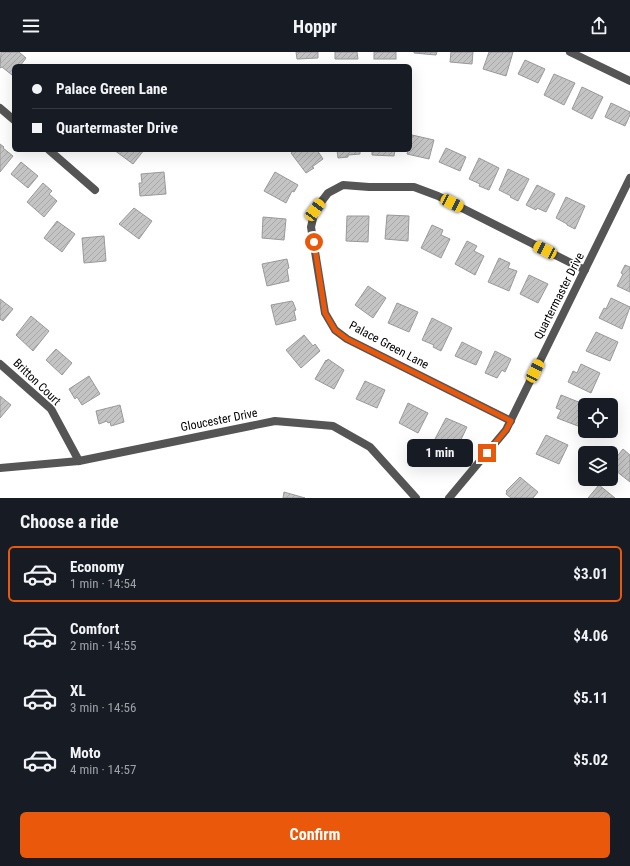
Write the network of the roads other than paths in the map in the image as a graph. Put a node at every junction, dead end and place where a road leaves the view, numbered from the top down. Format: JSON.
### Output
{"nodes":[{"id":1,"x":570,"y":52,"type":"edge"},
{"id":2,"x":630,"y":81,"type":"edge"},
{"id":3,"x":0,"y":108,"type":"edge"},
{"id":4,"x":12,"y":118,"type":"edge"},
{"id":5,"x":51,"y":152,"type":"edge"},
{"id":6,"x":630,"y":178,"type":"edge"},
{"id":7,"x":95,"y":190,"type":"dead end"},
{"id":8,"x":585,"y":270,"type":"junction"},
{"id":9,"x":0,"y":364,"type":"edge"},
{"id":10,"x":511,"y":421,"type":"junction"},
{"id":11,"x":79,"y":461,"type":"junction"},
{"id":12,"x":0,"y":468,"type":"edge"},
{"id":13,"x":416,"y":498,"type":"edge"},
{"id":14,"x":449,"y":498,"type":"edge"}],
"edges":[{"from":1,"to":2,"type":"street"},
{"from":3,"to":4,"type":"street"},
{"from":5,"to":7,"type":"street"},
{"from":6,"to":8,"type":"street","name":"Quartermaster Drive"},
{"from":8,"to":10,"type":"street","name":"Quartermaster Drive"},
{"from":8,"to":10,"type":"street","name":"Palace Green Lane"},
{"from":9,"to":11,"type":"street","name":"Britton Court"},
{"from":10,"to":14,"type":"street","name":"Quartermaster Drive"},
{"from":11,"to":12,"type":"street","name":"Gloucester Drive"},
{"from":11,"to":13,"type":"street","name":"Gloucester Drive"}]}
